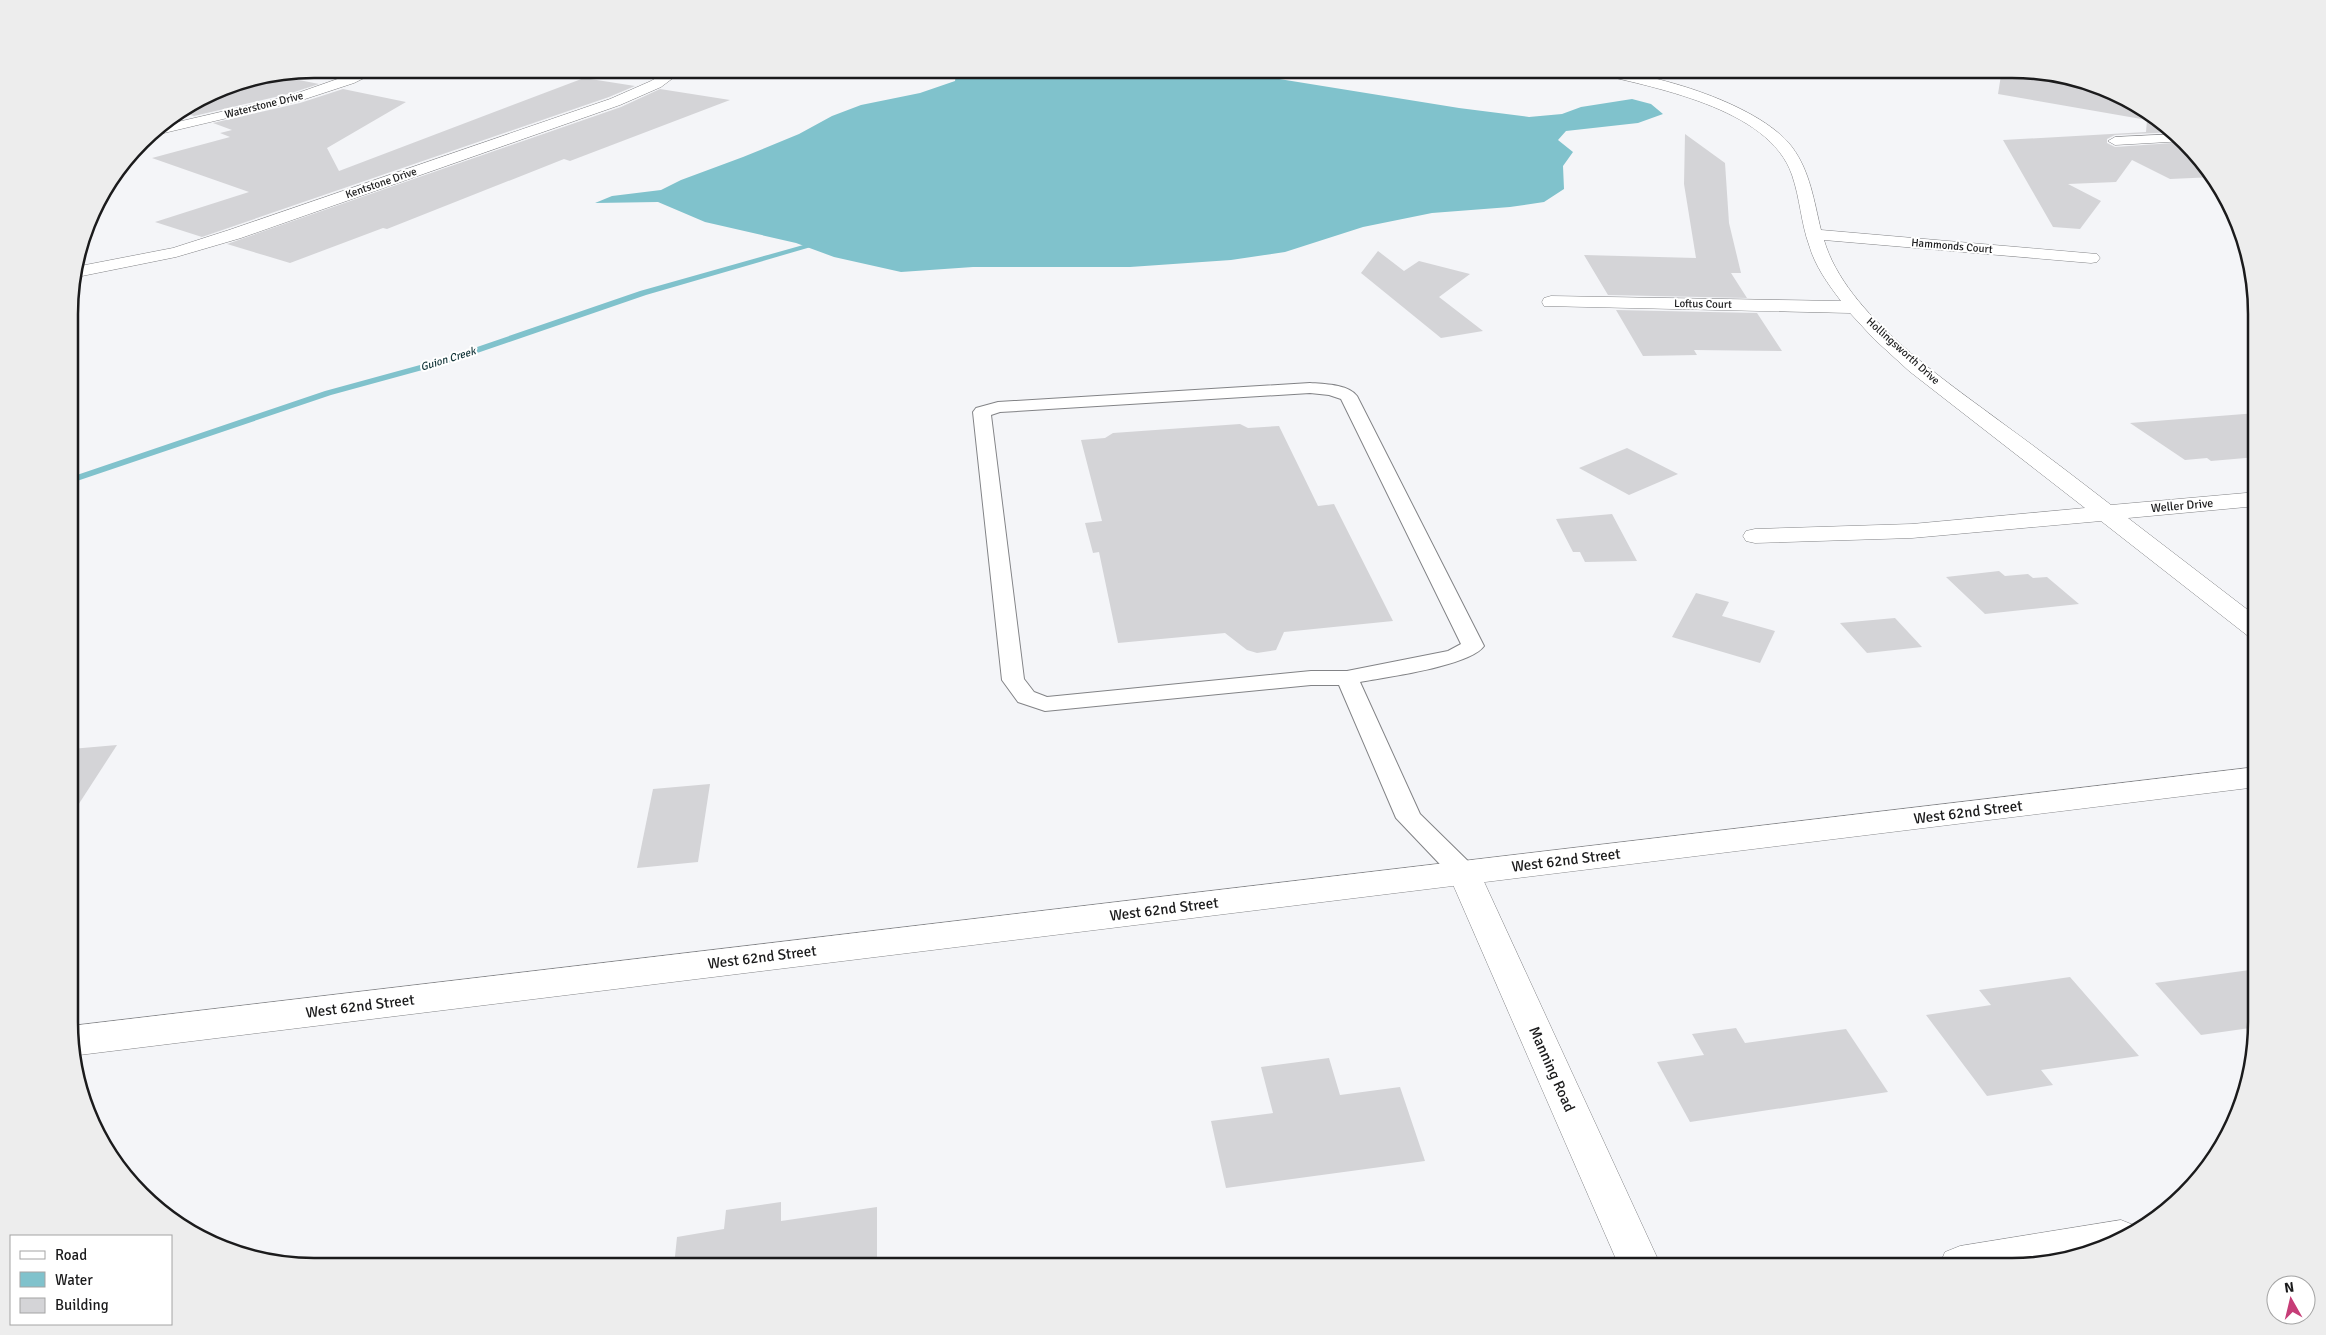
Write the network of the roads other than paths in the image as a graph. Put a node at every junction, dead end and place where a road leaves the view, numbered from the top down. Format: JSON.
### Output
{"nodes":[{"id":1,"x":354,"y":78,"type":"edge"},
{"id":2,"x":665,"y":78,"type":"edge"},
{"id":3,"x":1632,"y":78,"type":"edge"},
{"id":4,"x":167,"y":129,"type":"edge"},
{"id":5,"x":2171,"y":139,"type":"edge"},
{"id":6,"x":2115,"y":141,"type":"dead end"},
{"id":7,"x":1814,"y":234,"type":"junction"},
{"id":8,"x":2090,"y":258,"type":"dead end"},
{"id":9,"x":82,"y":271,"type":"edge"},
{"id":10,"x":1551,"y":302,"type":"dead end"},
{"id":11,"x":1855,"y":307,"type":"junction"},
{"id":12,"x":2248,"y":500,"type":"edge"},
{"id":13,"x":2106,"y":513,"type":"junction"},
{"id":14,"x":1755,"y":536,"type":"dead end"},
{"id":15,"x":2248,"y":623,"type":"edge"},
{"id":16,"x":1347,"y":678,"type":"junction"},
{"id":17,"x":2248,"y":778,"type":"edge"},
{"id":18,"x":1464,"y":873,"type":"junction"},
{"id":19,"x":78,"y":1040,"type":"edge"},
{"id":20,"x":2096,"y":1242,"type":"edge"},
{"id":21,"x":1636,"y":1258,"type":"edge"},
{"id":22,"x":2006,"y":1258,"type":"edge"}],
"edges":[{"from":1,"to":4,"type":"street","name":"Waterstone Drive"},
{"from":2,"to":9,"type":"street","name":"Kentstone Drive"},
{"from":3,"to":7,"type":"street","name":"Hollingsworth Drive"},
{"from":5,"to":6,"type":"street"},
{"from":7,"to":8,"type":"street","name":"Hammonds Court"},
{"from":7,"to":11,"type":"street","name":"Hollingsworth Drive"},
{"from":10,"to":11,"type":"street","name":"Loftus Court"},
{"from":11,"to":13,"type":"street","name":"Hollingsworth Drive"},
{"from":12,"to":13,"type":"street","name":"Weller Drive"},
{"from":13,"to":14,"type":"street","name":"Weller Drive"},
{"from":13,"to":15,"type":"street","name":"Hollingsworth Drive"},
{"from":16,"to":16,"type":"lane"},
{"from":16,"to":18,"type":"lane"},
{"from":17,"to":18,"type":"street","name":"West 62nd Street"},
{"from":18,"to":19,"type":"street","name":"West 62nd Street"},
{"from":18,"to":21,"type":"street","name":"Manning Road"},
{"from":20,"to":22,"type":"street"}]}
